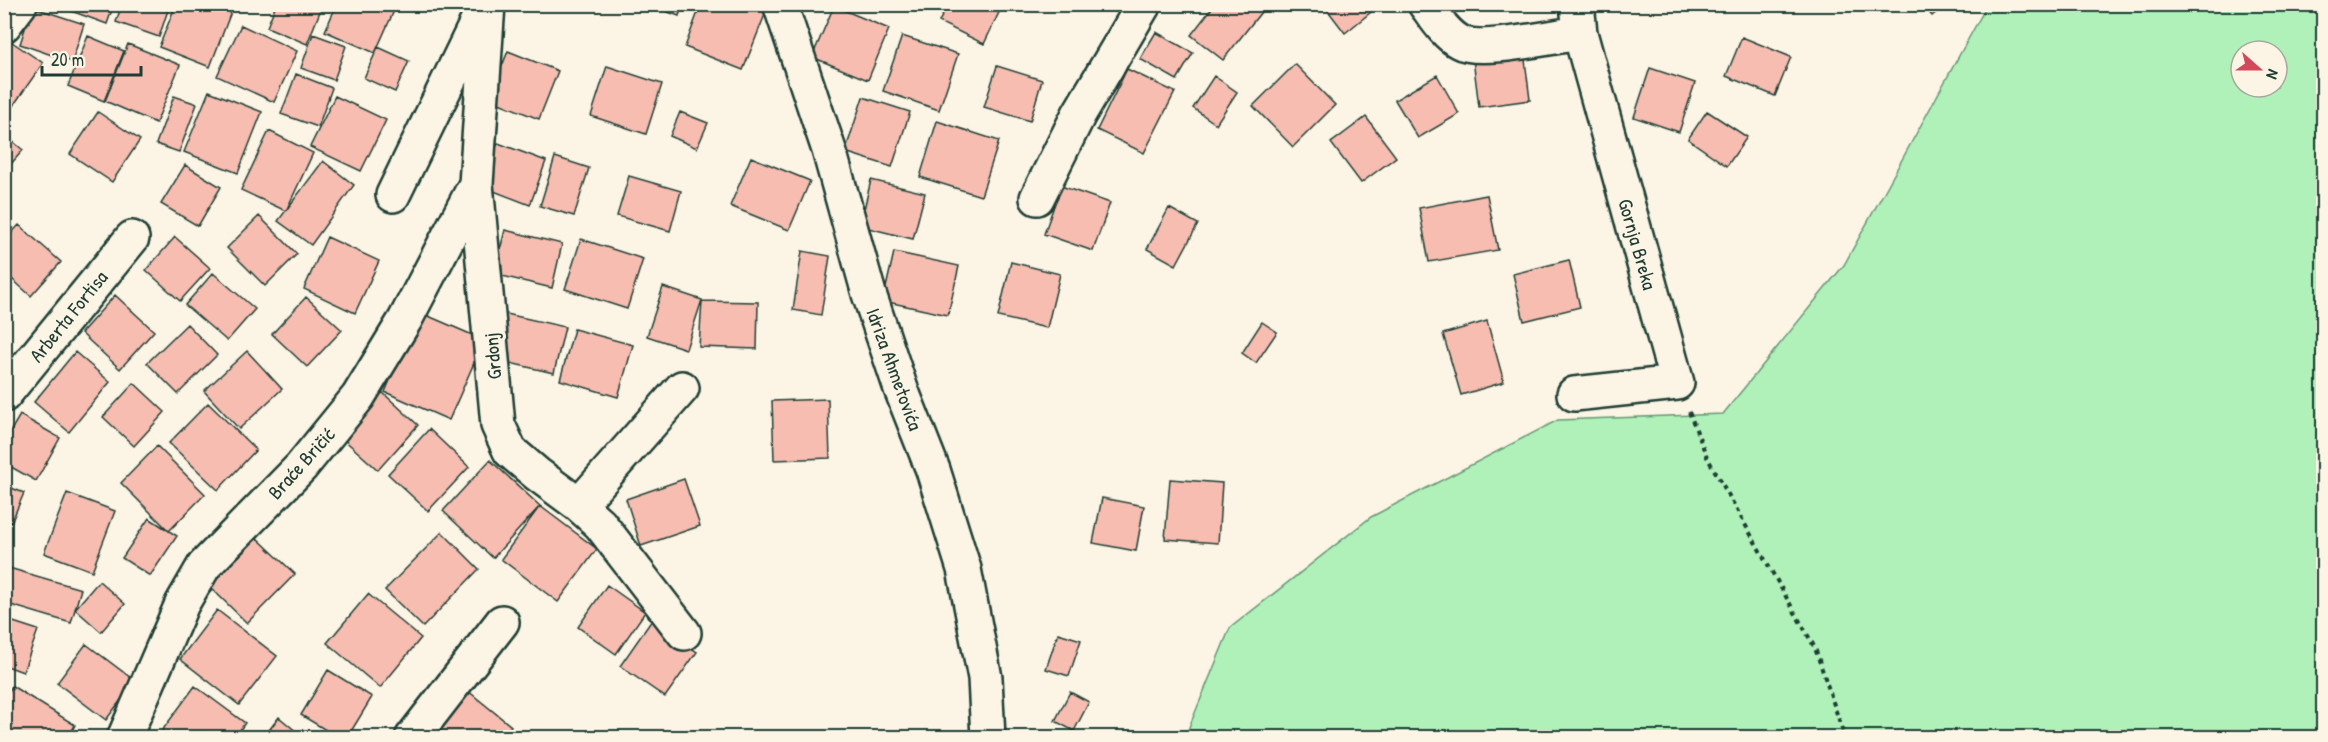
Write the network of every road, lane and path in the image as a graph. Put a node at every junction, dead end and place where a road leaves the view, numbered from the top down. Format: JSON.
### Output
{"nodes":[{"id":1,"x":20,"y":4,"type":"edge"},
{"id":2,"x":487,"y":4,"type":"edge"},
{"id":3,"x":780,"y":4,"type":"edge"},
{"id":4,"x":1144,"y":4,"type":"edge"},
{"id":5,"x":1425,"y":4,"type":"edge"},
{"id":6,"x":1578,"y":19,"type":"edge"},
{"id":7,"x":4,"y":25,"type":"edge"},
{"id":8,"x":476,"y":184,"type":"junction"},
{"id":9,"x":393,"y":195,"type":"dead end"},
{"id":10,"x":1037,"y":198,"type":"dead end"},
{"id":11,"x":132,"y":238,"type":"dead end"},
{"id":12,"x":1677,"y":383,"type":"junction"},
{"id":13,"x":682,"y":388,"type":"dead end"},
{"id":14,"x":1574,"y":394,"type":"dead end"},
{"id":15,"x":4,"y":395,"type":"edge"},
{"id":16,"x":579,"y":505,"type":"junction"},
{"id":17,"x":502,"y":622,"type":"dead end"},
{"id":18,"x":684,"y":633,"type":"dead end"},
{"id":19,"x":124,"y":738,"type":"edge"},
{"id":20,"x":412,"y":738,"type":"edge"},
{"id":21,"x":988,"y":738,"type":"edge"},
{"id":22,"x":1845,"y":738,"type":"edge"}],
"edges":[{"from":1,"to":7,"type":"street"},
{"from":2,"to":8,"type":"street","name":"Grdonj"},
{"from":2,"to":9,"type":"street","name":"Grdonj"},
{"from":3,"to":21,"type":"street","name":"Idriza Ahmetovića"},
{"from":4,"to":10,"type":"street"},
{"from":5,"to":6,"type":"street"},
{"from":6,"to":12,"type":"street","name":"Gornja Breka"},
{"from":8,"to":16,"type":"street","name":"Grdonj"},
{"from":8,"to":19,"type":"street","name":"Braće Bričić"},
{"from":11,"to":15,"type":"street","name":"Arberta Fortisa"},
{"from":12,"to":14,"type":"street"},
{"from":12,"to":22,"type":"path"},
{"from":13,"to":16,"type":"street"},
{"from":16,"to":18,"type":"street","name":"Grdonj"},
{"from":17,"to":20,"type":"street"}]}
